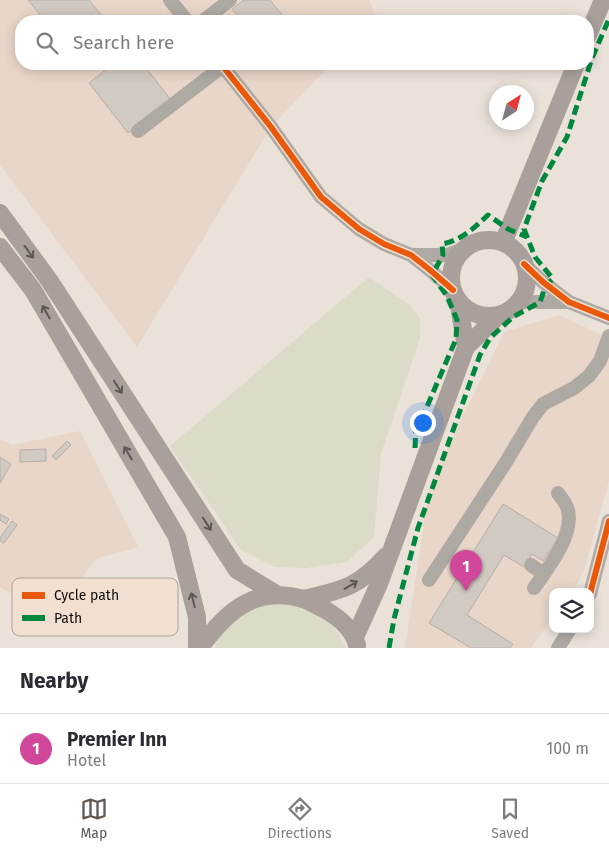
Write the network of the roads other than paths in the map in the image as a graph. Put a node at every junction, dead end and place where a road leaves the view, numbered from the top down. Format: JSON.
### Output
{"nodes":[{"id":1,"x":170,"y":0,"type":"edge"},
{"id":2,"x":230,"y":0,"type":"edge"},
{"id":3,"x":603,"y":0,"type":"edge"},
{"id":4,"x":182,"y":15,"type":"edge"},
{"id":5,"x":211,"y":15,"type":"edge"},
{"id":6,"x":594,"y":21,"type":"edge"},
{"id":7,"x":216,"y":70,"type":"edge"},
{"id":8,"x":226,"y":70,"type":"edge"},
{"id":9,"x":574,"y":70,"type":"edge"},
{"id":10,"x":138,"y":131,"type":"dead end"},
{"id":11,"x":0,"y":213,"type":"edge"},
{"id":12,"x":503,"y":243,"type":"junction"},
{"id":13,"x":0,"y":247,"type":"edge"},
{"id":14,"x":466,"y":248,"type":"junction"},
{"id":15,"x":411,"y":255,"type":"junction"},
{"id":16,"x":524,"y":264,"type":"junction"},
{"id":17,"x":455,"y":295,"type":"junction"},
{"id":18,"x":518,"y":302,"type":"junction"},
{"id":19,"x":569,"y":302,"type":"junction"},
{"id":20,"x":499,"y":315,"type":"junction"},
{"id":21,"x":609,"y":318,"type":"edge"},
{"id":22,"x":609,"y":336,"type":"edge"},
{"id":23,"x":466,"y":347,"type":"junction"},
{"id":24,"x":558,"y":493,"type":"dead end"},
{"id":25,"x":609,"y":521,"type":"edge"},
{"id":26,"x":606,"y":542,"type":"edge"},
{"id":27,"x":391,"y":550,"type":"junction"},
{"id":28,"x":531,"y":565,"type":"dead end"},
{"id":29,"x":544,"y":574,"type":"junction"},
{"id":30,"x":429,"y":580,"type":"dead end"},
{"id":31,"x":534,"y":588,"type":"dead end"},
{"id":32,"x":592,"y":588,"type":"edge"},
{"id":33,"x":276,"y":594,"type":"junction"},
{"id":34,"x":304,"y":599,"type":"junction"},
{"id":35,"x":567,"y":633,"type":"edge"},
{"id":36,"x":357,"y":642,"type":"edge"},
{"id":37,"x":199,"y":648,"type":"edge"},
{"id":38,"x":558,"y":648,"type":"edge"}],
"edges":[{"from":1,"to":4,"type":"street"},
{"from":2,"to":5,"type":"street"},
{"from":3,"to":6,"type":"main road"},
{"from":7,"to":10,"type":"street"},
{"from":8,"to":15,"type":"street"},
{"from":9,"to":12,"type":"main road"},
{"from":11,"to":33,"type":"main road","one_way":true},
{"from":12,"to":14,"type":"main road"},
{"from":12,"to":16,"type":"main road"},
{"from":37,"to":13,"type":"main road","one_way":true},
{"from":14,"to":15,"type":"street"},
{"from":14,"to":17,"type":"main road"},
{"from":15,"to":17,"type":"street"},
{"from":16,"to":18,"type":"main road"},
{"from":16,"to":19,"type":"street"},
{"from":17,"to":20,"type":"main road"},
{"from":17,"to":23,"type":"main road"},
{"from":18,"to":19,"type":"street"},
{"from":18,"to":20,"type":"main road"},
{"from":19,"to":21,"type":"street"},
{"from":20,"to":23,"type":"main road"},
{"from":22,"to":30,"type":"street"},
{"from":23,"to":27,"type":"main road"},
{"from":24,"to":29,"type":"street"},
{"from":25,"to":26,"type":"street"},
{"from":26,"to":32,"type":"street"},
{"from":34,"to":27,"type":"main road","one_way":true},
{"from":27,"to":36,"type":"main road"},
{"from":28,"to":29,"type":"street"},
{"from":29,"to":31,"type":"street"},
{"from":33,"to":34,"type":"main road"},
{"from":33,"to":37,"type":"main road"},
{"from":34,"to":36,"type":"main road"},
{"from":35,"to":38,"type":"street"}]}
